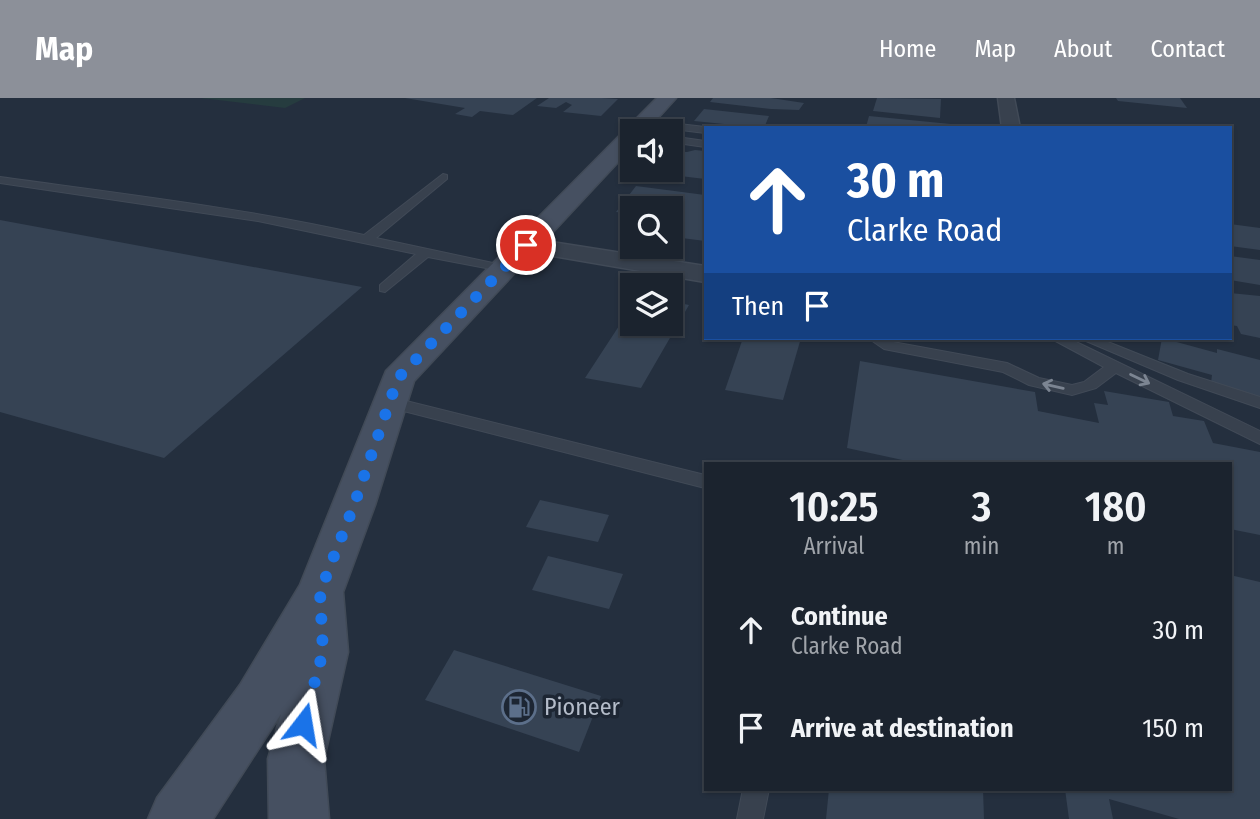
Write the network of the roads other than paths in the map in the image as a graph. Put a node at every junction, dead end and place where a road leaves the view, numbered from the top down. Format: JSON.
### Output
{"nodes":[{"id":1,"x":667,"y":98,"type":"edge"},
{"id":2,"x":1006,"y":98,"type":"edge"},
{"id":3,"x":647,"y":119,"type":"edge"},
{"id":4,"x":1011,"y":126,"type":"edge"},
{"id":5,"x":683,"y":130,"type":"edge"},
{"id":6,"x":704,"y":130,"type":"edge"},
{"id":7,"x":683,"y":141,"type":"edge"},
{"id":8,"x":704,"y":144,"type":"edge"},
{"id":9,"x":620,"y":148,"type":"edge"},
{"id":10,"x":443,"y":177,"type":"dead end"},
{"id":11,"x":0,"y":180,"type":"edge"},
{"id":12,"x":367,"y":239,"type":"junction"},
{"id":13,"x":526,"y":245,"type":"junction"},
{"id":14,"x":425,"y":253,"type":"junction"},
{"id":15,"x":503,"y":269,"type":"junction"},
{"id":16,"x":704,"y":274,"type":"edge"},
{"id":17,"x":385,"y":288,"type":"dead end"},
{"id":18,"x":878,"y":340,"type":"edge"},
{"id":19,"x":1061,"y":340,"type":"edge"},
{"id":20,"x":1091,"y":340,"type":"edge"},
{"id":21,"x":1114,"y":367,"type":"junction"},
{"id":22,"x":390,"y":402,"type":"junction"},
{"id":23,"x":1260,"y":403,"type":"edge"},
{"id":24,"x":1260,"y":438,"type":"edge"},
{"id":25,"x":704,"y":482,"type":"edge"},
{"id":26,"x":320,"y":592,"type":"junction"},
{"id":27,"x":757,"y":791,"type":"edge"},
{"id":28,"x":178,"y":819,"type":"edge"},
{"id":29,"x":299,"y":819,"type":"edge"},
{"id":30,"x":750,"y":819,"type":"edge"}],
"edges":[{"from":1,"to":3,"type":"main road"},
{"from":2,"to":4,"type":"street"},
{"from":5,"to":6,"type":"lane"},
{"from":7,"to":8,"type":"lane"},
{"from":9,"to":13,"type":"main road"},
{"from":10,"to":12,"type":"lane"},
{"from":11,"to":12,"type":"lane"},
{"from":12,"to":14,"type":"lane"},
{"from":13,"to":15,"type":"main road"},
{"from":13,"to":16,"type":"street"},
{"from":14,"to":15,"type":"lane"},
{"from":14,"to":17,"type":"lane"},
{"from":15,"to":22,"type":"main road"},
{"from":21,"to":18,"type":"lane","one_way":true},
{"from":19,"to":21,"type":"lane"},
{"from":20,"to":23,"type":"lane"},
{"from":21,"to":24,"type":"lane","one_way":true},
{"from":22,"to":25,"type":"lane"},
{"from":22,"to":26,"type":"main road"},
{"from":26,"to":28,"type":"main road"},
{"from":26,"to":29,"type":"main road"},
{"from":27,"to":30,"type":"lane"}]}
